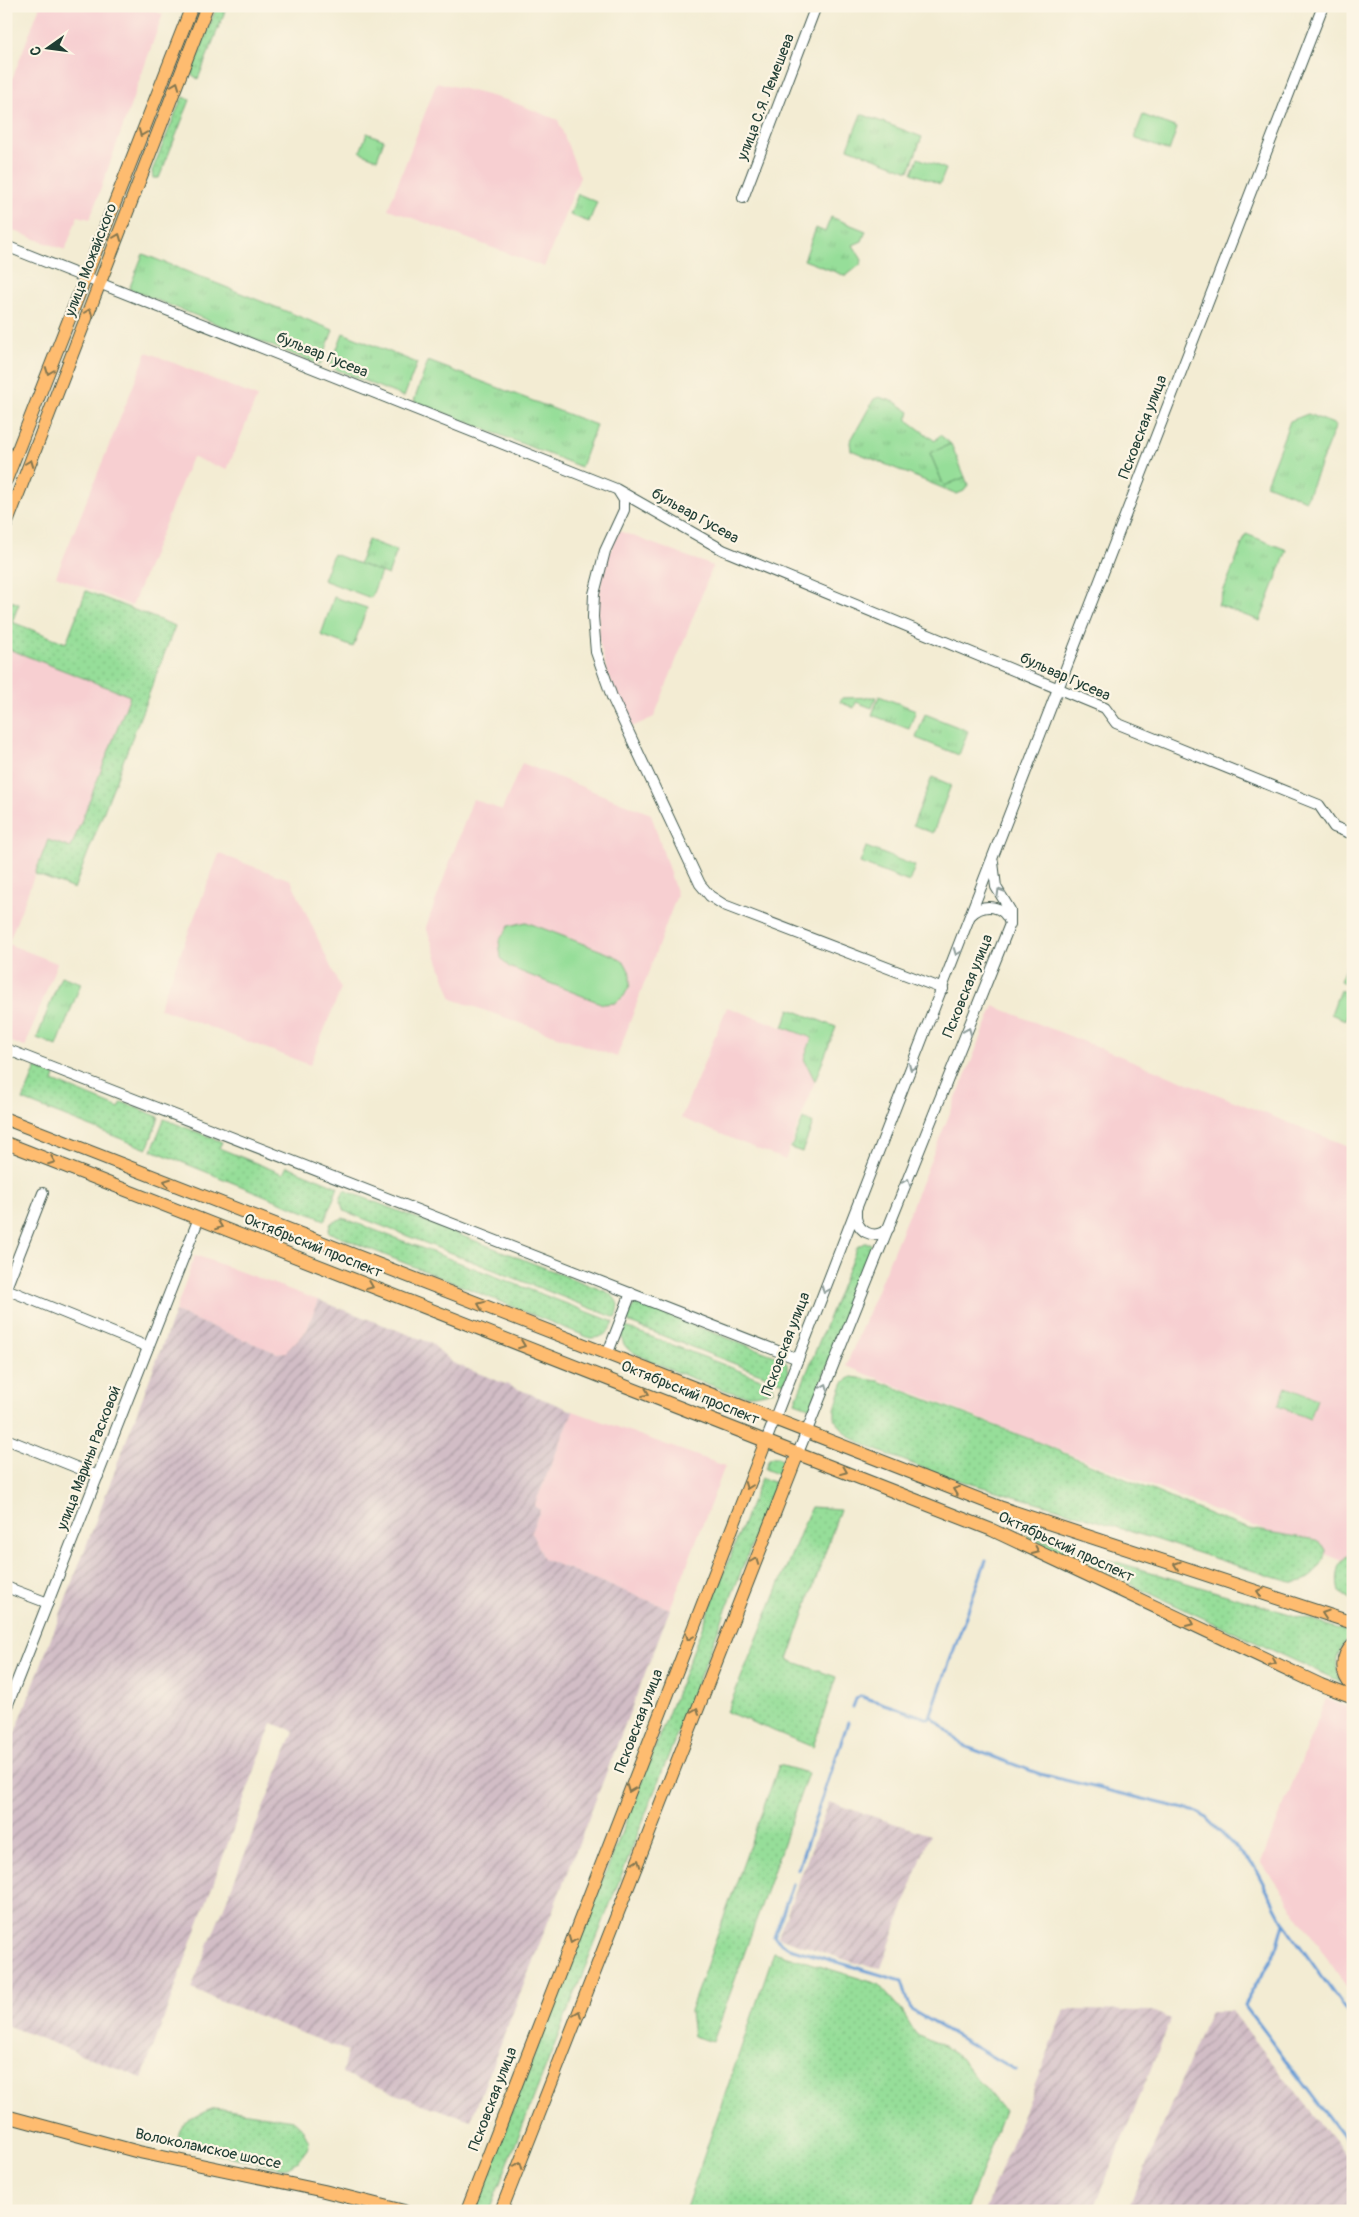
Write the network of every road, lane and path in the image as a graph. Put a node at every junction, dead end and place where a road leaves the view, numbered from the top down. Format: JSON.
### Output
{"nodes":[{"id":1,"x":192,"y":6,"type":"edge"},
{"id":2,"x":207,"y":6,"type":"edge"},
{"id":3,"x":816,"y":6,"type":"edge"},
{"id":4,"x":1323,"y":6,"type":"edge"},
{"id":5,"x":744,"y":198,"type":"dead end"},
{"id":6,"x":6,"y":246,"type":"edge"},
{"id":7,"x":86,"y":277,"type":"junction"},
{"id":8,"x":100,"y":282,"type":"junction"},
{"id":9,"x":6,"y":480,"type":"edge"},
{"id":10,"x":616,"y":490,"type":"junction"},
{"id":11,"x":6,"y":525,"type":"edge"},
{"id":12,"x":1059,"y":688,"type":"junction"},
{"id":13,"x":1353,"y":834,"type":"edge"},
{"id":14,"x":993,"y":859,"type":"junction"},
{"id":15,"x":971,"y":914,"type":"junction"},
{"id":16,"x":1010,"y":924,"type":"junction"},
{"id":17,"x":942,"y":989,"type":"junction"},
{"id":18,"x":6,"y":1049,"type":"edge"},
{"id":19,"x":6,"y":1119,"type":"edge"},
{"id":20,"x":6,"y":1143,"type":"edge"},
{"id":21,"x":43,"y":1193,"type":"dead end"},
{"id":22,"x":856,"y":1210,"type":"junction"},
{"id":23,"x":199,"y":1218,"type":"junction"},
{"id":24,"x":889,"y":1227,"type":"junction"},
{"id":25,"x":843,"y":1244,"type":"junction"},
{"id":26,"x":879,"y":1253,"type":"junction"},
{"id":27,"x":6,"y":1288,"type":"edge"},
{"id":28,"x":631,"y":1293,"type":"junction"},
{"id":29,"x":148,"y":1347,"type":"junction"},
{"id":30,"x":607,"y":1355,"type":"junction"},
{"id":31,"x":798,"y":1359,"type":"junction"},
{"id":32,"x":774,"y":1420,"type":"junction"},
{"id":33,"x":807,"y":1432,"type":"junction"},
{"id":34,"x":6,"y":1439,"type":"edge"},
{"id":35,"x":766,"y":1440,"type":"junction"},
{"id":36,"x":798,"y":1453,"type":"junction"},
{"id":37,"x":98,"y":1476,"type":"junction"},
{"id":38,"x":6,"y":1587,"type":"edge"},
{"id":39,"x":48,"y":1603,"type":"junction"},
{"id":40,"x":1353,"y":1623,"type":"edge"},
{"id":41,"x":1353,"y":1645,"type":"edge"},
{"id":42,"x":1353,"y":1687,"type":"edge"},
{"id":43,"x":1353,"y":1697,"type":"edge"},
{"id":44,"x":6,"y":1709,"type":"edge"},
{"id":45,"x":6,"y":2116,"type":"edge"},
{"id":46,"x":404,"y":2211,"type":"edge"},
{"id":47,"x":467,"y":2211,"type":"edge"},
{"id":48,"x":501,"y":2211,"type":"edge"}],
"edges":[{"from":1,"to":7,"type":"main road","name":"улица Можайского","one_way":true},
{"from":8,"to":2,"type":"main road","name":"улица Можайского","one_way":true},
{"from":3,"to":5,"type":"street","name":"улица С.Я. Лемешева"},
{"from":4,"to":12,"type":"street","name":"Псковская улица"},
{"from":6,"to":7,"type":"street","name":"бульвар Гусева"},
{"from":7,"to":8,"type":"street","name":"бульвар Гусева"},
{"from":7,"to":9,"type":"main road","name":"улица Можайского","one_way":true},
{"from":8,"to":10,"type":"street","name":"бульвар Гусева"},
{"from":11,"to":8,"type":"main road","name":"улица Можайского","one_way":true},
{"from":10,"to":12,"type":"street","name":"бульвар Гусева"},
{"from":10,"to":17,"type":"street"},
{"from":12,"to":13,"type":"street","name":"бульвар Гусева"},
{"from":12,"to":14,"type":"street","name":"Псковская улица"},
{"from":14,"to":15,"type":"street","name":"Псковская улица"},
{"from":16,"to":14,"type":"street","name":"Псковская улица","one_way":true},
{"from":15,"to":16,"type":"street","name":"Псковская улица"},
{"from":15,"to":17,"type":"street","name":"Псковская улица","one_way":true},
{"from":24,"to":16,"type":"street","name":"Псковская улица","one_way":true},
{"from":17,"to":22,"type":"street","name":"Псковская улица","one_way":true},
{"from":18,"to":28,"type":"street"},
{"from":30,"to":19,"type":"main road","name":"Октябрьский проспект","one_way":true},
{"from":20,"to":23,"type":"main road","name":"Октябрьский проспект","one_way":true},
{"from":21,"to":27,"type":"street"},
{"from":22,"to":24,"type":"street"},
{"from":22,"to":25,"type":"street","name":"Псковская улица"},
{"from":23,"to":29,"type":"street","name":"улица Марины Расковой"},
{"from":23,"to":35,"type":"main road","name":"Октябрьский проспект","one_way":true},
{"from":24,"to":26,"type":"street","name":"Псковская улица"},
{"from":25,"to":26,"type":"street"},
{"from":25,"to":31,"type":"street","name":"Псковская улица","one_way":true},
{"from":33,"to":26,"type":"street","name":"Псковская улица","one_way":true},
{"from":27,"to":29,"type":"street"},
{"from":28,"to":30,"type":"street"},
{"from":28,"to":31,"type":"street"},
{"from":29,"to":37,"type":"street","name":"улица Марины Расковой"},
{"from":30,"to":32,"type":"main road","name":"Октябрьский проспект"},
{"from":31,"to":32,"type":"street","name":"Псковская улица"},
{"from":32,"to":33,"type":"main road","name":"Октябрьский проспект"},
{"from":32,"to":35,"type":"street","name":"Псковская улица"},
{"from":33,"to":36,"type":"street","name":"Псковская улица"},
{"from":40,"to":33,"type":"main road","name":"Октябрьский проспект","one_way":true},
{"from":34,"to":37,"type":"street"},
{"from":35,"to":36,"type":"main road","name":"Октябрьский проспект"},
{"from":35,"to":47,"type":"main road","name":"Псковская улица","one_way":true},
{"from":36,"to":43,"type":"main road","name":"Октябрьский проспект","one_way":true},
{"from":48,"to":36,"type":"main road","name":"Псковская улица","one_way":true},
{"from":37,"to":39,"type":"street","name":"улица Марины Расковой"},
{"from":38,"to":39,"type":"street"},
{"from":39,"to":44,"type":"street","name":"улица Марины Расковой"},
{"from":41,"to":42,"type":"main road"},
{"from":45,"to":46,"type":"main road","name":"Волоколамское шоссе"}]}
